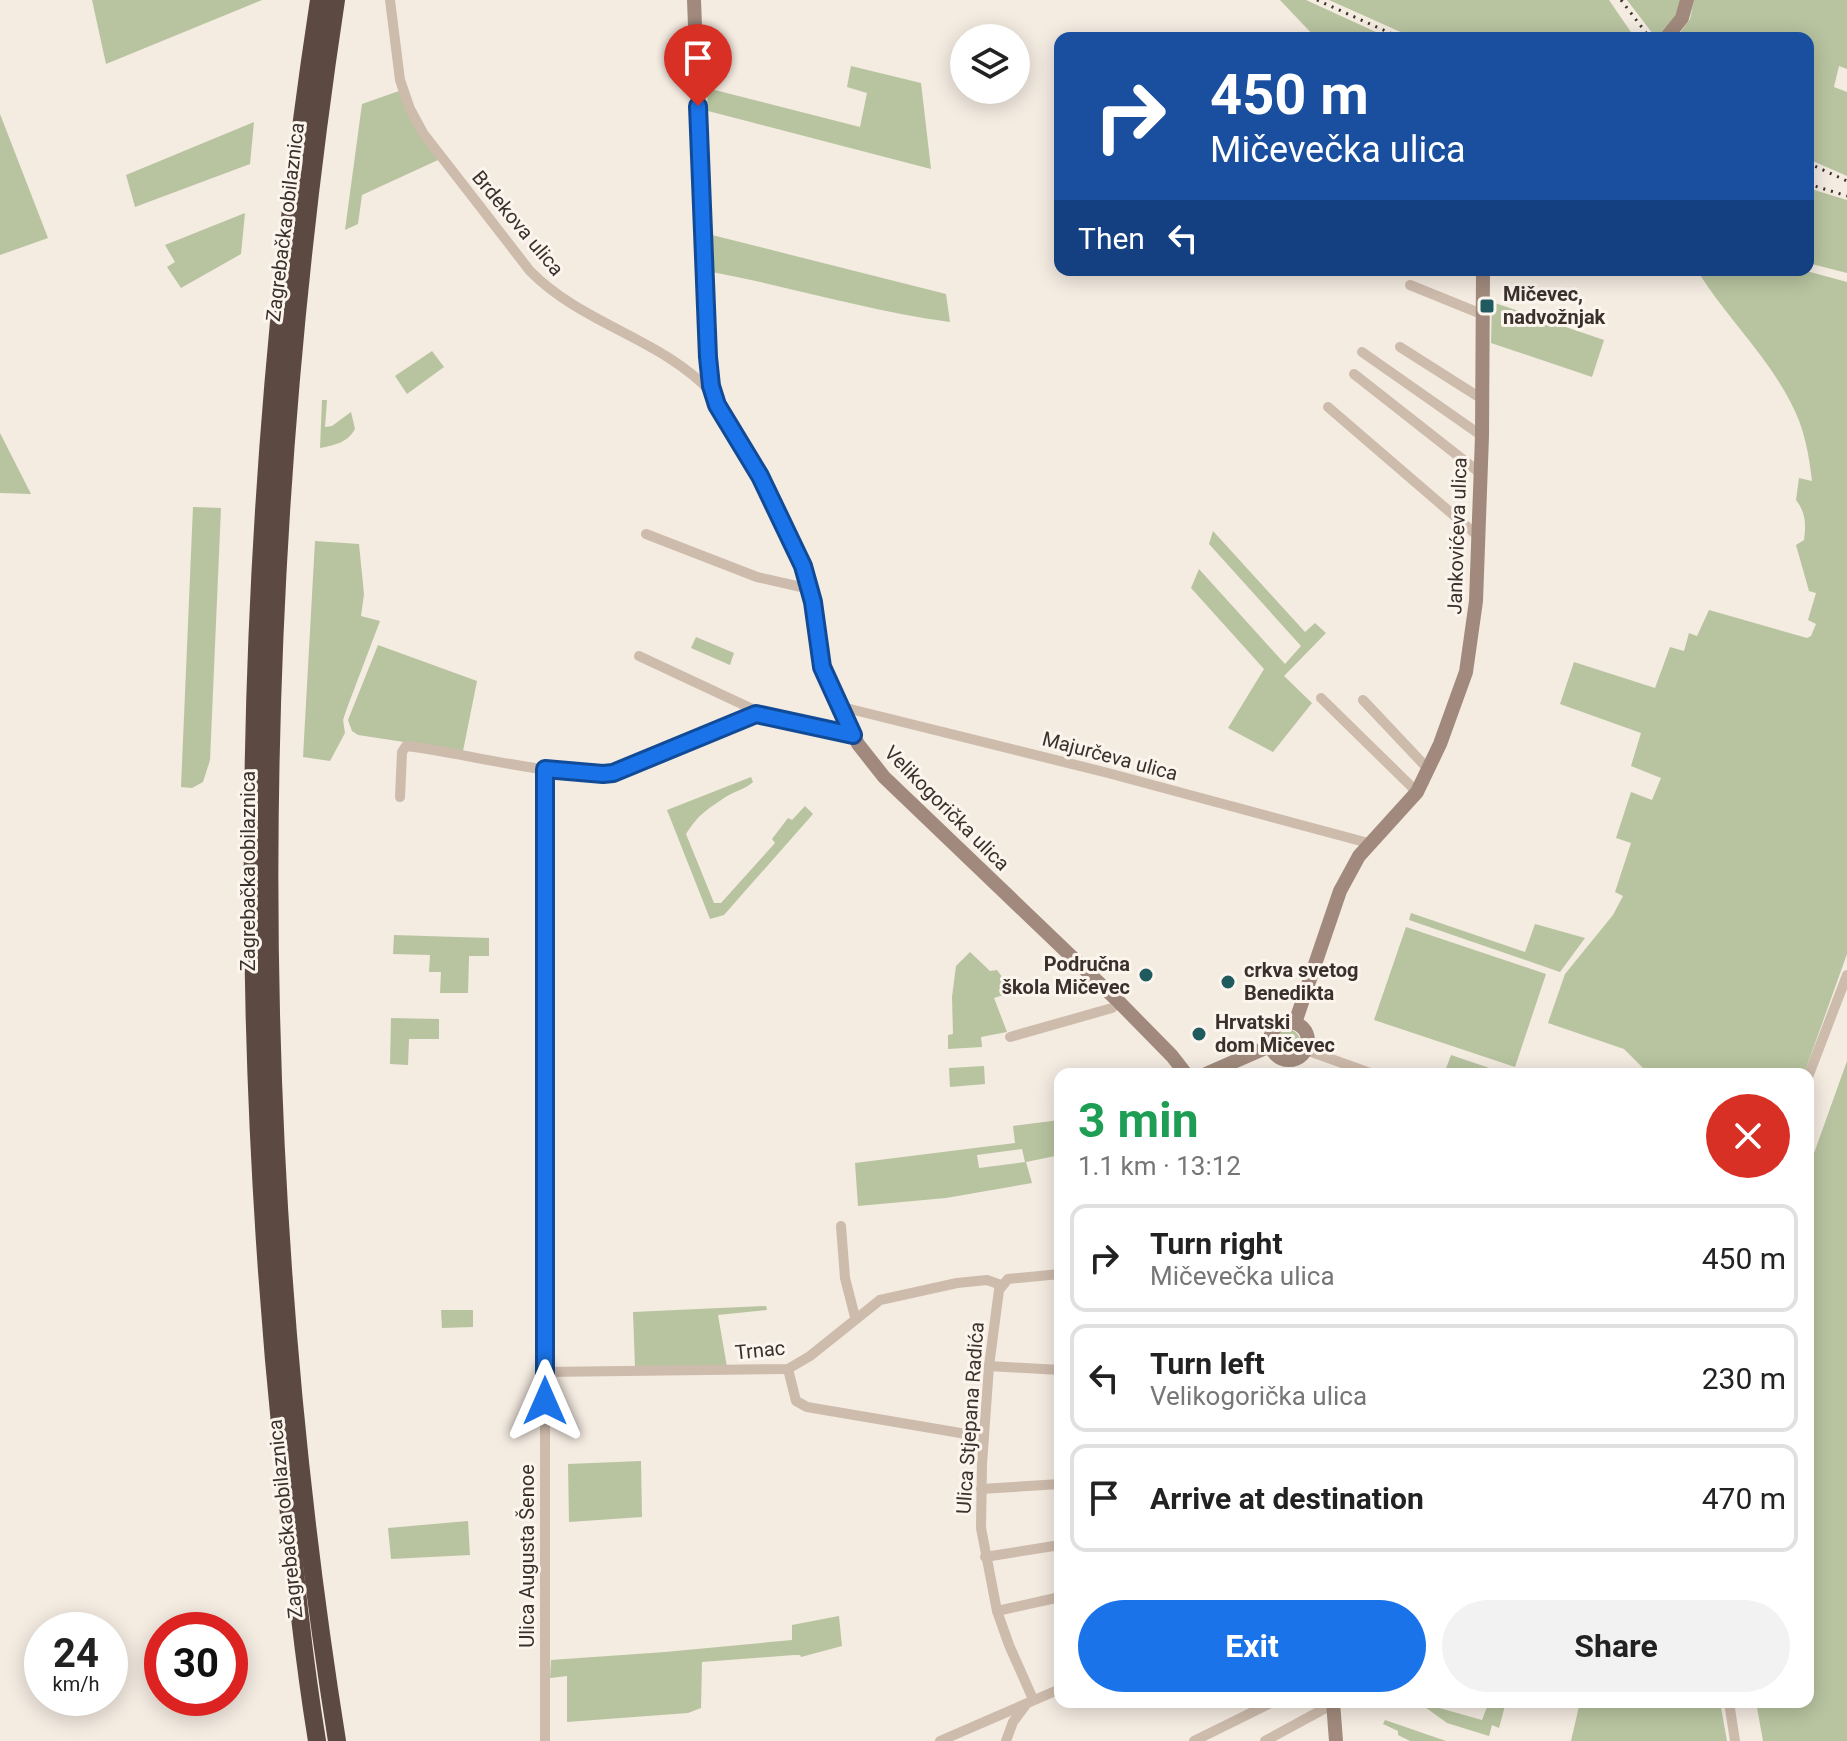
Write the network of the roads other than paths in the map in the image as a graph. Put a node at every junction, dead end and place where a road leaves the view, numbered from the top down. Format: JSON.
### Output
{"nodes":[{"id":1,"x":319,"y":0,"type":"edge"},
{"id":2,"x":336,"y":0,"type":"edge"},
{"id":3,"x":390,"y":0,"type":"edge"},
{"id":4,"x":694,"y":0,"type":"edge"},
{"id":5,"x":1687,"y":0,"type":"edge"},
{"id":6,"x":1671,"y":32,"type":"edge"},
{"id":7,"x":1483,"y":276,"type":"edge"},
{"id":8,"x":1410,"y":285,"type":"dead end"},
{"id":9,"x":1484,"y":315,"type":"junction"},
{"id":10,"x":1400,"y":347,"type":"dead end"},
{"id":11,"x":1362,"y":352,"type":"dead end"},
{"id":12,"x":1354,"y":374,"type":"dead end"},
{"id":13,"x":714,"y":395,"type":"junction"},
{"id":14,"x":1482,"y":399,"type":"junction"},
{"id":15,"x":1328,"y":407,"type":"dead end"},
{"id":16,"x":1482,"y":436,"type":"junction"},
{"id":17,"x":1480,"y":473,"type":"junction"},
{"id":18,"x":646,"y":534,"type":"dead end"},
{"id":19,"x":1479,"y":537,"type":"junction"},
{"id":20,"x":810,"y":589,"type":"junction"},
{"id":21,"x":639,"y":656,"type":"dead end"},
{"id":22,"x":1321,"y":698,"type":"dead end"},
{"id":23,"x":1363,"y":700,"type":"dead end"},
{"id":24,"x":838,"y":706,"type":"junction"},
{"id":25,"x":763,"y":714,"type":"junction"},
{"id":26,"x":853,"y":735,"type":"junction"},
{"id":27,"x":545,"y":769,"type":"junction"},
{"id":28,"x":1429,"y":770,"type":"junction"},
{"id":29,"x":1417,"y":792,"type":"junction"},
{"id":30,"x":400,"y":797,"type":"dead end"},
{"id":31,"x":1372,"y":844,"type":"junction"},
{"id":32,"x":1847,"y":975,"type":"edge"},
{"id":33,"x":1119,"y":1002,"type":"junction"},
{"id":34,"x":1295,"y":1023,"type":"junction"},
{"id":35,"x":1010,"y":1037,"type":"dead end"},
{"id":36,"x":1270,"y":1046,"type":"junction"},
{"id":37,"x":1306,"y":1050,"type":"junction"},
{"id":38,"x":1282,"y":1067,"type":"edge"},
{"id":39,"x":1181,"y":1068,"type":"edge"},
{"id":40,"x":1220,"y":1068,"type":"edge"},
{"id":41,"x":1356,"y":1068,"type":"edge"},
{"id":42,"x":1811,"y":1068,"type":"edge"},
{"id":43,"x":841,"y":1226,"type":"dead end"},
{"id":44,"x":1054,"y":1275,"type":"edge"},
{"id":45,"x":1001,"y":1285,"type":"junction"},
{"id":46,"x":855,"y":1317,"type":"junction"},
{"id":47,"x":989,"y":1366,"type":"junction"},
{"id":48,"x":788,"y":1369,"type":"junction"},
{"id":49,"x":1054,"y":1370,"type":"edge"},
{"id":50,"x":544,"y":1372,"type":"junction"},
{"id":51,"x":984,"y":1437,"type":"junction"},
{"id":52,"x":1054,"y":1484,"type":"edge"},
{"id":53,"x":981,"y":1489,"type":"junction"},
{"id":54,"x":1054,"y":1546,"type":"edge"},
{"id":55,"x":985,"y":1557,"type":"junction"},
{"id":56,"x":1054,"y":1598,"type":"edge"},
{"id":57,"x":997,"y":1611,"type":"junction"},
{"id":58,"x":1054,"y":1691,"type":"edge"},
{"id":59,"x":1033,"y":1699,"type":"junction"},
{"id":60,"x":1261,"y":1708,"type":"edge"},
{"id":61,"x":1324,"y":1708,"type":"edge"},
{"id":62,"x":1333,"y":1708,"type":"edge"},
{"id":63,"x":1730,"y":1708,"type":"edge"},
{"id":64,"x":317,"y":1741,"type":"edge"},
{"id":65,"x":337,"y":1741,"type":"edge"},
{"id":66,"x":545,"y":1741,"type":"edge"},
{"id":67,"x":940,"y":1741,"type":"edge"},
{"id":68,"x":1006,"y":1741,"type":"edge"},
{"id":69,"x":1194,"y":1741,"type":"edge"},
{"id":70,"x":1265,"y":1741,"type":"edge"},
{"id":71,"x":1336,"y":1741,"type":"edge"},
{"id":72,"x":1735,"y":1741,"type":"edge"}],
"edges":[{"from":1,"to":64,"type":"highway","name":"Zagrebačka obilaznica"},
{"from":2,"to":65,"type":"highway","name":"Zagrebačka obilaznica"},
{"from":3,"to":13,"type":"street","name":"Brdekova ulica"},
{"from":4,"to":13,"type":"street","name":"Velikogorička ulica"},
{"from":5,"to":6,"type":"street"},
{"from":7,"to":9,"type":"street","name":"Jankovićeva ulica"},
{"from":8,"to":9,"type":"street"},
{"from":9,"to":14,"type":"street","name":"Jankovićeva ulica"},
{"from":10,"to":14,"type":"street"},
{"from":11,"to":16,"type":"street"},
{"from":12,"to":17,"type":"street"},
{"from":13,"to":20,"type":"street","name":"Velikogorička ulica"},
{"from":14,"to":16,"type":"street","name":"Jankovićeva ulica"},
{"from":15,"to":19,"type":"street"},
{"from":16,"to":17,"type":"street","name":"Jankovićeva ulica"},
{"from":17,"to":19,"type":"street","name":"Jankovićeva ulica"},
{"from":18,"to":20,"type":"street"},
{"from":19,"to":28,"type":"street","name":"Jankovićeva ulica"},
{"from":20,"to":24,"type":"street","name":"Velikogorička ulica"},
{"from":21,"to":25,"type":"street"},
{"from":22,"to":29,"type":"street"},
{"from":23,"to":28,"type":"street"},
{"from":24,"to":26,"type":"street","name":"Velikogorička ulica"},
{"from":24,"to":31,"type":"street","name":"Majurčeva ulica"},
{"from":25,"to":26,"type":"street"},
{"from":25,"to":27,"type":"street"},
{"from":26,"to":33,"type":"street","name":"Velikogorička ulica"},
{"from":27,"to":30,"type":"street"},
{"from":27,"to":50,"type":"street","name":"Ulica Augusta Šenoe"},
{"from":28,"to":29,"type":"street","name":"Jankovićeva ulica"},
{"from":29,"to":31,"type":"street","name":"Jankovićeva ulica"},
{"from":31,"to":34,"type":"street","name":"Jankovićeva ulica"},
{"from":32,"to":42,"type":"street"},
{"from":33,"to":35,"type":"street"},
{"from":33,"to":39,"type":"street","name":"Velikogorička ulica"},
{"from":34,"to":36,"type":"street"},
{"from":34,"to":37,"type":"street"},
{"from":36,"to":38,"type":"street"},
{"from":36,"to":40,"type":"street"},
{"from":37,"to":38,"type":"street"},
{"from":37,"to":41,"type":"street"},
{"from":43,"to":46,"type":"street"},
{"from":44,"to":45,"type":"street"},
{"from":45,"to":46,"type":"street","name":"Trnac"},
{"from":45,"to":47,"type":"street","name":"Ulica Stjepana Radića"},
{"from":46,"to":48,"type":"street","name":"Trnac"},
{"from":47,"to":49,"type":"street"},
{"from":47,"to":51,"type":"street","name":"Ulica Stjepana Radića"},
{"from":48,"to":50,"type":"street","name":"Trnac"},
{"from":48,"to":51,"type":"street"},
{"from":50,"to":66,"type":"street","name":"Ulica Augusta Šenoe"},
{"from":51,"to":53,"type":"street","name":"Ulica Stjepana Radića"},
{"from":52,"to":53,"type":"street"},
{"from":53,"to":55,"type":"street","name":"Ulica Stjepana Radića"},
{"from":54,"to":55,"type":"street"},
{"from":55,"to":57,"type":"street","name":"Ulica Stjepana Radića"},
{"from":56,"to":57,"type":"street"},
{"from":57,"to":59,"type":"street","name":"Ulica Stjepana Radića"},
{"from":58,"to":59,"type":"street"},
{"from":59,"to":67,"type":"street"},
{"from":59,"to":68,"type":"street"},
{"from":60,"to":69,"type":"street"},
{"from":61,"to":70,"type":"street"},
{"from":62,"to":71,"type":"street"},
{"from":63,"to":72,"type":"street"}]}
